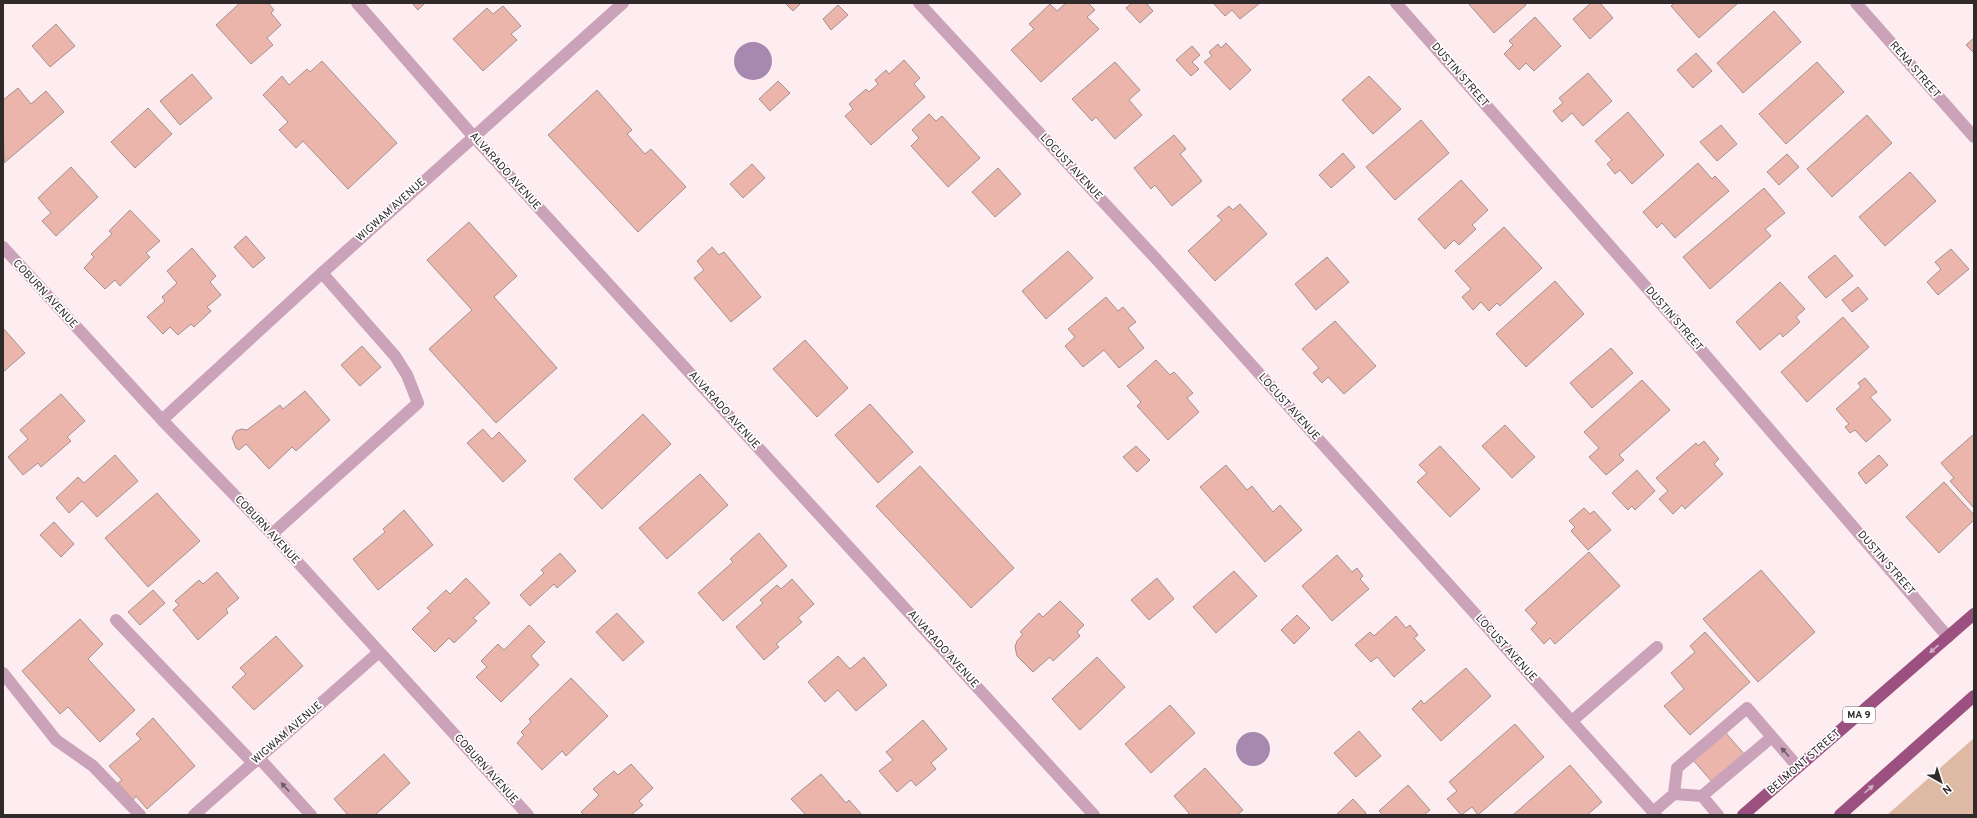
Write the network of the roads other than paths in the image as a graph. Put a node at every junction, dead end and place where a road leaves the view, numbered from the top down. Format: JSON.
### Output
{"nodes":[{"id":1,"x":357,"y":3,"type":"edge"},
{"id":2,"x":623,"y":3,"type":"edge"},
{"id":3,"x":919,"y":3,"type":"edge"},
{"id":4,"x":1396,"y":3,"type":"edge"},
{"id":5,"x":1856,"y":3,"type":"edge"},
{"id":6,"x":473,"y":136,"type":"junction"},
{"id":7,"x":1974,"y":137,"type":"edge"},
{"id":8,"x":3,"y":247,"type":"edge"},
{"id":9,"x":322,"y":272,"type":"junction"},
{"id":10,"x":162,"y":420,"type":"junction"},
{"id":11,"x":272,"y":534,"type":"junction"},
{"id":12,"x":1974,"y":614,"type":"edge"},
{"id":13,"x":116,"y":620,"type":"dead end"},
{"id":14,"x":1948,"y":637,"type":"junction"},
{"id":15,"x":1657,"y":647,"type":"dead end"},
{"id":16,"x":379,"y":652,"type":"junction"},
{"id":17,"x":3,"y":673,"type":"edge"},
{"id":18,"x":1974,"y":696,"type":"edge"},
{"id":19,"x":1572,"y":721,"type":"junction"},
{"id":20,"x":1772,"y":737,"type":"junction"},
{"id":21,"x":256,"y":761,"type":"junction"},
{"id":22,"x":1798,"y":768,"type":"junction"},
{"id":23,"x":1674,"y":794,"type":"junction"},
{"id":24,"x":1702,"y":796,"type":"junction"},
{"id":25,"x":1654,"y":813,"type":"edge"},
{"id":26,"x":140,"y":815,"type":"edge"},
{"id":27,"x":194,"y":815,"type":"edge"},
{"id":28,"x":311,"y":815,"type":"edge"},
{"id":29,"x":528,"y":815,"type":"edge"},
{"id":30,"x":1094,"y":815,"type":"edge"},
{"id":31,"x":1718,"y":815,"type":"edge"},
{"id":32,"x":1744,"y":815,"type":"edge"},
{"id":33,"x":1840,"y":815,"type":"edge"}],
"edges":[{"from":1,"to":6,"type":"street","name":"ALVARADO AVENUE"},
{"from":2,"to":6,"type":"street","name":"WIGWAM AVENUE"},
{"from":3,"to":19,"type":"street","name":"LOCUST AVENUE"},
{"from":4,"to":14,"type":"street","name":"DUSTIN STREET"},
{"from":5,"to":7,"type":"street","name":"RENA STREET"},
{"from":6,"to":9,"type":"street","name":"WIGWAM AVENUE"},
{"from":6,"to":30,"type":"street","name":"ALVARADO AVENUE"},
{"from":8,"to":10,"type":"street","name":"COBURN AVENUE"},
{"from":9,"to":10,"type":"street","name":"WIGWAM AVENUE"},
{"from":9,"to":11,"type":"street"},
{"from":10,"to":11,"type":"street","name":"COBURN AVENUE"},
{"from":11,"to":16,"type":"street","name":"COBURN AVENUE"},
{"from":12,"to":14,"type":"highway","name":"BELMONT STREET","number":"MA 9"},
{"from":13,"to":21,"type":"street"},
{"from":14,"to":22,"type":"highway","name":"BELMONT STREET","number":"MA 9","one_way":true},
{"from":15,"to":19,"type":"street"},
{"from":16,"to":21,"type":"street","name":"WIGWAM AVENUE"},
{"from":16,"to":29,"type":"street","name":"COBURN AVENUE"},
{"from":17,"to":26,"type":"street"},
{"from":33,"to":18,"type":"highway","one_way":true},
{"from":19,"to":25,"type":"street","name":"LOCUST AVENUE"},
{"from":22,"to":20,"type":"street","one_way":true},
{"from":20,"to":23,"type":"street"},
{"from":20,"to":24,"type":"street"},
{"from":21,"to":27,"type":"street","name":"WIGWAM AVENUE"},
{"from":28,"to":21,"type":"street","one_way":true},
{"from":22,"to":32,"type":"highway","name":"BELMONT STREET","number":"MA 9"},
{"from":23,"to":24,"type":"street"},
{"from":23,"to":25,"type":"street"},
{"from":24,"to":31,"type":"street"}]}
